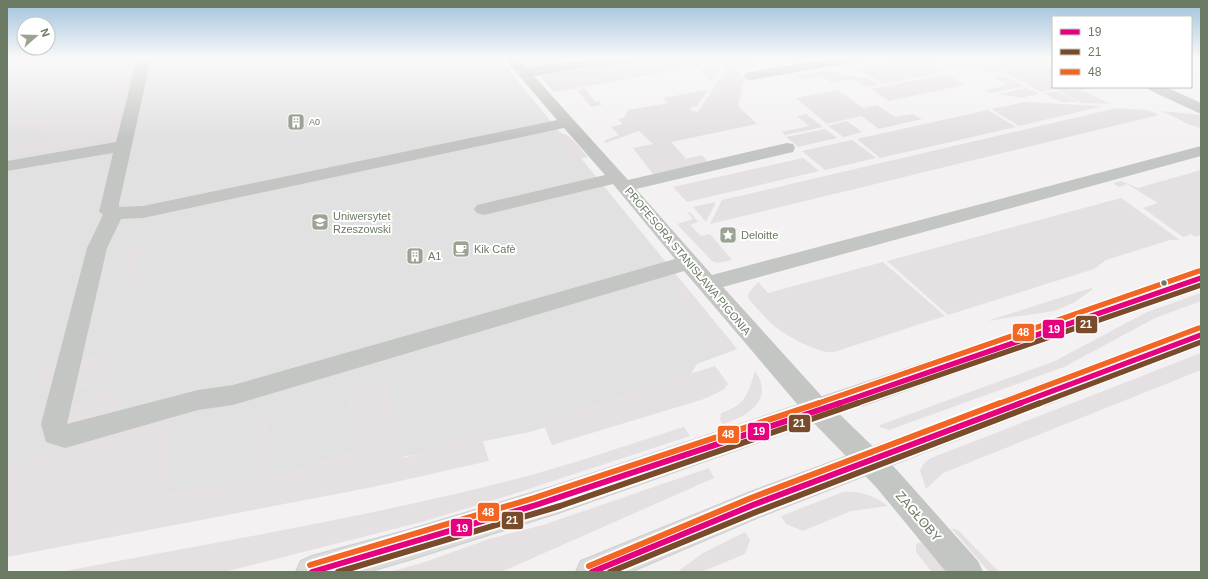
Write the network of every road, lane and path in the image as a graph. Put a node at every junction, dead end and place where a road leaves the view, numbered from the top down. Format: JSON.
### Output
{"nodes":[{"id":1,"x":138,"y":85,"type":"edge"},
{"id":2,"x":535,"y":85,"type":"edge"},
{"id":3,"x":1156,"y":88,"type":"edge"},
{"id":4,"x":1201,"y":109,"type":"edge"},
{"id":5,"x":568,"y":122,"type":"junction"},
{"id":6,"x":123,"y":146,"type":"junction"},
{"id":7,"x":787,"y":148,"type":"dead end"},
{"id":8,"x":1201,"y":151,"type":"edge"},
{"id":9,"x":7,"y":166,"type":"edge"},
{"id":10,"x":620,"y":182,"type":"junction"},
{"id":11,"x":484,"y":209,"type":"dead end"},
{"id":12,"x":114,"y":213,"type":"junction"},
{"id":13,"x":689,"y":262,"type":"junction"},
{"id":14,"x":1201,"y":278,"type":"edge"},
{"id":15,"x":708,"y":284,"type":"junction"},
{"id":16,"x":1201,"y":335,"type":"edge"},
{"id":17,"x":818,"y":410,"type":"junction"},
{"id":18,"x":870,"y":461,"type":"junction"},
{"id":19,"x":312,"y":572,"type":"edge"},
{"id":20,"x":592,"y":572,"type":"edge"},
{"id":21,"x":967,"y":572,"type":"edge"}],
"edges":[{"from":1,"to":6,"type":"street"},
{"from":2,"to":5,"type":"street","name":"PROFESORA STANISŁAWA PIGONIA"},
{"from":3,"to":4,"type":"street"},
{"from":5,"to":10,"type":"street","name":"PROFESORA STANISŁAWA PIGONIA"},
{"from":5,"to":12,"type":"street"},
{"from":6,"to":9,"type":"street"},
{"from":6,"to":12,"type":"street"},
{"from":7,"to":10,"type":"street"},
{"from":8,"to":15,"type":"street"},
{"from":10,"to":11,"type":"street"},
{"from":10,"to":13,"type":"street","name":"PROFESORA STANISŁAWA PIGONIA"},
{"from":12,"to":13,"type":"street"},
{"from":13,"to":15,"type":"street","name":"PROFESORA STANISŁAWA PIGONIA"},
{"from":14,"to":17,"type":"main road"},
{"from":15,"to":17,"type":"street","name":"PROFESORA STANISŁAWA PIGONIA"},
{"from":16,"to":18,"type":"main road"},
{"from":17,"to":18,"type":"street","name":"PROFESORA STANISŁAWA PIGONIA"},
{"from":17,"to":19,"type":"main road"},
{"from":18,"to":20,"type":"main road"},
{"from":18,"to":21,"type":"street","name":"ZAGŁOBY"}]}
